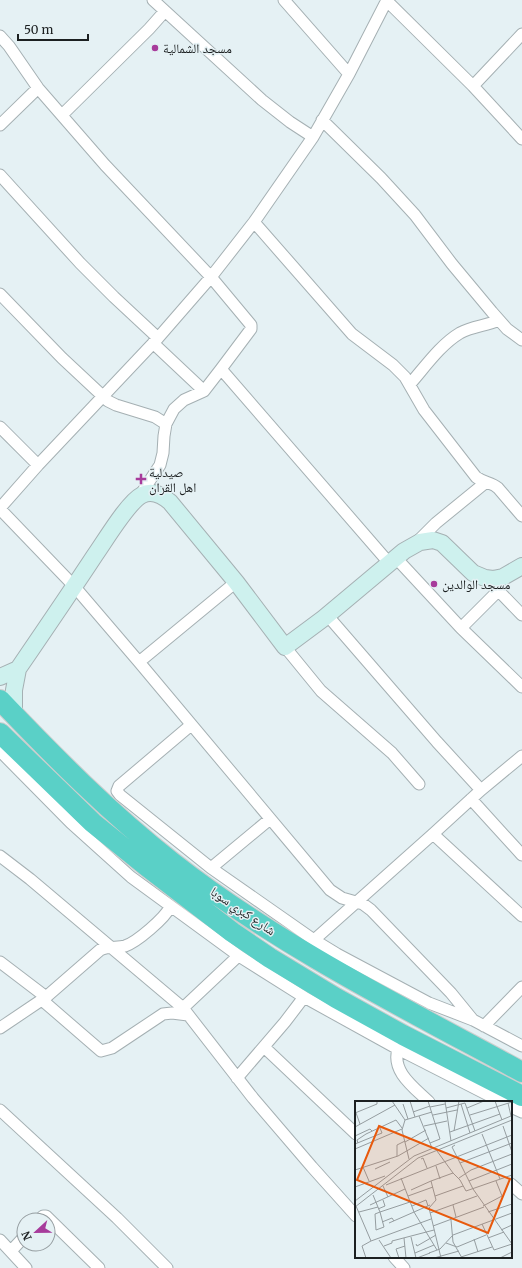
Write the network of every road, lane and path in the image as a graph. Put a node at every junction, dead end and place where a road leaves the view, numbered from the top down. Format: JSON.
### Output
{"nodes":[{"id":1,"x":153,"y":0,"type":"edge"},
{"id":2,"x":284,"y":0,"type":"edge"},
{"id":3,"x":387,"y":0,"type":"edge"},
{"id":4,"x":165,"y":11,"type":"junction"},
{"id":5,"x":522,"y":34,"type":"edge"},
{"id":6,"x":0,"y":36,"type":"edge"},
{"id":7,"x":349,"y":74,"type":"junction"},
{"id":8,"x":473,"y":86,"type":"junction"},
{"id":9,"x":38,"y":88,"type":"junction"},
{"id":10,"x":62,"y":115,"type":"junction"},
{"id":11,"x":322,"y":120,"type":"junction"},
{"id":12,"x":0,"y":125,"type":"edge"},
{"id":13,"x":313,"y":137,"type":"junction"},
{"id":14,"x":522,"y":139,"type":"edge"},
{"id":15,"x":0,"y":174,"type":"edge"},
{"id":16,"x":254,"y":222,"type":"junction"},
{"id":17,"x":211,"y":277,"type":"junction"},
{"id":18,"x":0,"y":294,"type":"edge"},
{"id":19,"x":498,"y":320,"type":"junction"},
{"id":20,"x":156,"y":340,"type":"junction"},
{"id":21,"x":522,"y":340,"type":"edge"},
{"id":22,"x":222,"y":369,"type":"junction"},
{"id":23,"x":410,"y":384,"type":"junction"},
{"id":24,"x":204,"y":390,"type":"junction"},
{"id":25,"x":104,"y":397,"type":"junction"},
{"id":26,"x":166,"y":424,"type":"junction"},
{"id":27,"x":0,"y":427,"type":"edge"},
{"id":28,"x":38,"y":465,"type":"junction"},
{"id":29,"x":485,"y":483,"type":"junction"},
{"id":30,"x":139,"y":497,"type":"junction"},
{"id":31,"x":0,"y":509,"type":"edge"},
{"id":32,"x":522,"y":516,"type":"edge"},
{"id":33,"x":415,"y":544,"type":"junction"},
{"id":34,"x":393,"y":561,"type":"junction"},
{"id":35,"x":522,"y":566,"type":"edge"},
{"id":36,"x":236,"y":582,"type":"junction"},
{"id":37,"x":494,"y":585,"type":"junction"},
{"id":38,"x":74,"y":586,"type":"junction"},
{"id":39,"x":327,"y":615,"type":"junction"},
{"id":40,"x":522,"y":616,"type":"edge"},
{"id":41,"x":461,"y":628,"type":"junction"},
{"id":42,"x":285,"y":647,"type":"junction"},
{"id":43,"x":139,"y":662,"type":"junction"},
{"id":44,"x":18,"y":669,"type":"junction"},
{"id":45,"x":0,"y":677,"type":"edge"},
{"id":46,"x":522,"y":687,"type":"edge"},
{"id":47,"x":0,"y":700,"type":"edge"},
{"id":48,"x":14,"y":715,"type":"junction"},
{"id":49,"x":191,"y":725,"type":"junction"},
{"id":50,"x":0,"y":733,"type":"edge"},
{"id":51,"x":1,"y":754,"type":"edge"},
{"id":52,"x":522,"y":756,"type":"edge"},
{"id":53,"x":419,"y":784,"type":"dead end"},
{"id":54,"x":481,"y":790,"type":"junction"},
{"id":55,"x":471,"y":799,"type":"junction"},
{"id":56,"x":270,"y":819,"type":"junction"},
{"id":57,"x":433,"y":834,"type":"junction"},
{"id":58,"x":522,"y":855,"type":"edge"},
{"id":59,"x":0,"y":856,"type":"edge"},
{"id":60,"x":207,"y":876,"type":"junction"},
{"id":61,"x":191,"y":901,"type":"junction"},
{"id":62,"x":356,"y":901,"type":"junction"},
{"id":63,"x":169,"y":909,"type":"junction"},
{"id":64,"x":522,"y":916,"type":"edge"},
{"id":65,"x":314,"y":940,"type":"junction"},
{"id":66,"x":110,"y":947,"type":"junction"},
{"id":67,"x":235,"y":959,"type":"junction"},
{"id":68,"x":0,"y":962,"type":"edge"},
{"id":69,"x":522,"y":987,"type":"edge"},
{"id":70,"x":44,"y":998,"type":"junction"},
{"id":71,"x":303,"y":999,"type":"junction"},
{"id":72,"x":186,"y":1012,"type":"junction"},
{"id":73,"x":473,"y":1020,"type":"junction"},
{"id":74,"x":484,"y":1026,"type":"junction"},
{"id":75,"x":0,"y":1028,"type":"edge"},
{"id":76,"x":522,"y":1046,"type":"edge"},
{"id":77,"x":264,"y":1047,"type":"junction"},
{"id":78,"x":398,"y":1050,"type":"junction"},
{"id":79,"x":522,"y":1072,"type":"edge"},
{"id":80,"x":237,"y":1078,"type":"junction"},
{"id":81,"x":522,"y":1096,"type":"edge"},
{"id":82,"x":428,"y":1101,"type":"edge"},
{"id":83,"x":500,"y":1101,"type":"edge"},
{"id":84,"x":512,"y":1107,"type":"edge"},
{"id":85,"x":0,"y":1110,"type":"edge"},
{"id":86,"x":522,"y":1112,"type":"edge"},
{"id":87,"x":355,"y":1133,"type":"edge"},
{"id":88,"x":512,"y":1185,"type":"edge"},
{"id":89,"x":522,"y":1194,"type":"edge"},
{"id":90,"x":355,"y":1215,"type":"edge"},
{"id":91,"x":56,"y":1226,"type":"edge"},
{"id":92,"x":0,"y":1240,"type":"edge"},
{"id":93,"x":16,"y":1246,"type":"edge"},
{"id":94,"x":11,"y":1251,"type":"junction"},
{"id":95,"x":395,"y":1258,"type":"edge"},
{"id":96,"x":26,"y":1268,"type":"edge"},
{"id":97,"x":99,"y":1268,"type":"edge"},
{"id":98,"x":167,"y":1268,"type":"edge"},
{"id":99,"x":404,"y":1268,"type":"edge"}],
"edges":[{"from":1,"to":4,"type":"street"},
{"from":2,"to":7,"type":"street"},
{"from":3,"to":7,"type":"street"},
{"from":3,"to":8,"type":"street"},
{"from":4,"to":10,"type":"street"},
{"from":4,"to":13,"type":"street"},
{"from":5,"to":8,"type":"street"},
{"from":6,"to":9,"type":"street"},
{"from":7,"to":11,"type":"street"},
{"from":8,"to":14,"type":"street"},
{"from":9,"to":10,"type":"street"},
{"from":9,"to":12,"type":"street"},
{"from":10,"to":17,"type":"street"},
{"from":11,"to":13,"type":"street"},
{"from":11,"to":19,"type":"street"},
{"from":13,"to":16,"type":"street"},
{"from":15,"to":20,"type":"street"},
{"from":16,"to":17,"type":"street"},
{"from":16,"to":23,"type":"street"},
{"from":17,"to":20,"type":"street"},
{"from":17,"to":22,"type":"street"},
{"from":18,"to":25,"type":"street"},
{"from":19,"to":21,"type":"street"},
{"from":19,"to":23,"type":"street"},
{"from":20,"to":24,"type":"street"},
{"from":20,"to":25,"type":"street"},
{"from":22,"to":24,"type":"street"},
{"from":22,"to":34,"type":"street"},
{"from":23,"to":29,"type":"street"},
{"from":24,"to":26,"type":"street"},
{"from":25,"to":26,"type":"street"},
{"from":25,"to":28,"type":"street"},
{"from":26,"to":30,"type":"street"},
{"from":27,"to":28,"type":"street"},
{"from":28,"to":31,"type":"street"},
{"from":29,"to":32,"type":"street"},
{"from":29,"to":33,"type":"street"},
{"from":30,"to":36,"type":"street"},
{"from":30,"to":38,"type":"street"},
{"from":31,"to":38,"type":"street"},
{"from":33,"to":34,"type":"street"},
{"from":33,"to":37,"type":"street"},
{"from":34,"to":39,"type":"street"},
{"from":34,"to":41,"type":"street"},
{"from":35,"to":37,"type":"street"},
{"from":36,"to":42,"type":"street"},
{"from":36,"to":43,"type":"street"},
{"from":37,"to":40,"type":"street"},
{"from":37,"to":41,"type":"street"},
{"from":38,"to":43,"type":"street"},
{"from":38,"to":44,"type":"street"},
{"from":39,"to":42,"type":"street"},
{"from":39,"to":54,"type":"street"},
{"from":41,"to":46,"type":"street"},
{"from":42,"to":53,"type":"street"},
{"from":43,"to":49,"type":"street"},
{"from":44,"to":45,"type":"street"},
{"from":44,"to":48,"type":"street"},
{"from":47,"to":48,"type":"highway","name":"شارع كبري سوبا"},
{"from":48,"to":60,"type":"highway","name":"شارع كبري سوبا"},
{"from":49,"to":56,"type":"street"},
{"from":49,"to":60,"type":"street"},
{"from":50,"to":61,"type":"highway","name":"شارع كبري سوبا"},
{"from":51,"to":63,"type":"street"},
{"from":52,"to":54,"type":"street"},
{"from":54,"to":55,"type":"street"},
{"from":55,"to":57,"type":"street"},
{"from":55,"to":58,"type":"street"},
{"from":56,"to":60,"type":"street"},
{"from":56,"to":62,"type":"street"},
{"from":57,"to":62,"type":"street"},
{"from":57,"to":64,"type":"street"},
{"from":59,"to":66,"type":"street"},
{"from":60,"to":61,"type":"highway"},
{"from":60,"to":65,"type":"street"},
{"from":60,"to":79,"type":"highway","name":"شارع كبري سوبا"},
{"from":61,"to":81,"type":"highway","name":"شارع كبري سوبا"},
{"from":62,"to":65,"type":"street"},
{"from":62,"to":73,"type":"street"},
{"from":63,"to":66,"type":"street"},
{"from":63,"to":67,"type":"street"},
{"from":63,"to":71,"type":"street"},
{"from":65,"to":73,"type":"street"},
{"from":66,"to":70,"type":"street"},
{"from":66,"to":72,"type":"street"},
{"from":67,"to":71,"type":"street"},
{"from":67,"to":72,"type":"street"},
{"from":68,"to":70,"type":"street"},
{"from":69,"to":74,"type":"street"},
{"from":70,"to":72,"type":"street"},
{"from":70,"to":75,"type":"street"},
{"from":71,"to":77,"type":"street"},
{"from":71,"to":78,"type":"street"},
{"from":72,"to":80,"type":"street"},
{"from":73,"to":74,"type":"street"},
{"from":74,"to":76,"type":"street"},
{"from":77,"to":80,"type":"street"},
{"from":77,"to":87,"type":"street"},
{"from":78,"to":82,"type":"street"},
{"from":78,"to":83,"type":"street"},
{"from":80,"to":90,"type":"street"},
{"from":84,"to":86,"type":"street"},
{"from":85,"to":98,"type":"street"},
{"from":88,"to":89,"type":"street"},
{"from":91,"to":97,"type":"street"},
{"from":92,"to":94,"type":"street"},
{"from":93,"to":94,"type":"street"},
{"from":94,"to":96,"type":"street"},
{"from":95,"to":99,"type":"street"}]}
